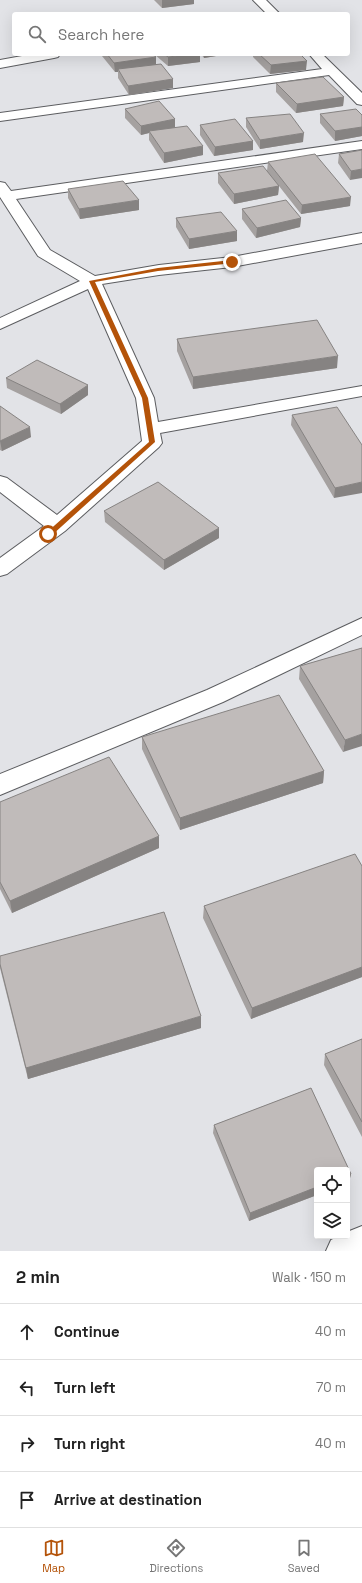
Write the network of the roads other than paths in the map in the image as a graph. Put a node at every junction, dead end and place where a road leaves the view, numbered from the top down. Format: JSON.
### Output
{"nodes":[{"id":1,"x":259,"y":0,"type":"edge"},
{"id":2,"x":268,"y":12,"type":"edge"},
{"id":3,"x":43,"y":56,"type":"edge"},
{"id":4,"x":318,"y":56,"type":"edge"},
{"id":5,"x":0,"y":64,"type":"edge"},
{"id":6,"x":333,"y":71,"type":"junction"},
{"id":7,"x":362,"y":101,"type":"edge"},
{"id":8,"x":0,"y":117,"type":"edge"},
{"id":9,"x":362,"y":145,"type":"edge"},
{"id":10,"x":3,"y":191,"type":"edge"},
{"id":11,"x":362,"y":238,"type":"edge"},
{"id":12,"x":92,"y":281,"type":"junction"},
{"id":13,"x":0,"y":324,"type":"edge"},
{"id":14,"x":362,"y":392,"type":"edge"},
{"id":15,"x":150,"y":429,"type":"junction"},
{"id":16,"x":0,"y":482,"type":"edge"},
{"id":17,"x":58,"y":526,"type":"junction"},
{"id":18,"x":0,"y":569,"type":"edge"},
{"id":19,"x":362,"y":626,"type":"edge"},
{"id":20,"x":0,"y":785,"type":"edge"},
{"id":21,"x":362,"y":1242,"type":"edge"},
{"id":22,"x":342,"y":1251,"type":"edge"}],
"edges":[{"from":1,"to":2,"type":"street"},
{"from":3,"to":5,"type":"street"},
{"from":4,"to":6,"type":"street"},
{"from":6,"to":7,"type":"street"},
{"from":6,"to":8,"type":"street"},
{"from":9,"to":10,"type":"street"},
{"from":10,"to":12,"type":"street"},
{"from":11,"to":12,"type":"street"},
{"from":12,"to":13,"type":"street"},
{"from":12,"to":15,"type":"street"},
{"from":14,"to":15,"type":"street"},
{"from":15,"to":17,"type":"street"},
{"from":16,"to":17,"type":"street"},
{"from":17,"to":18,"type":"street"},
{"from":19,"to":20,"type":"street"},
{"from":21,"to":22,"type":"street"}]}
